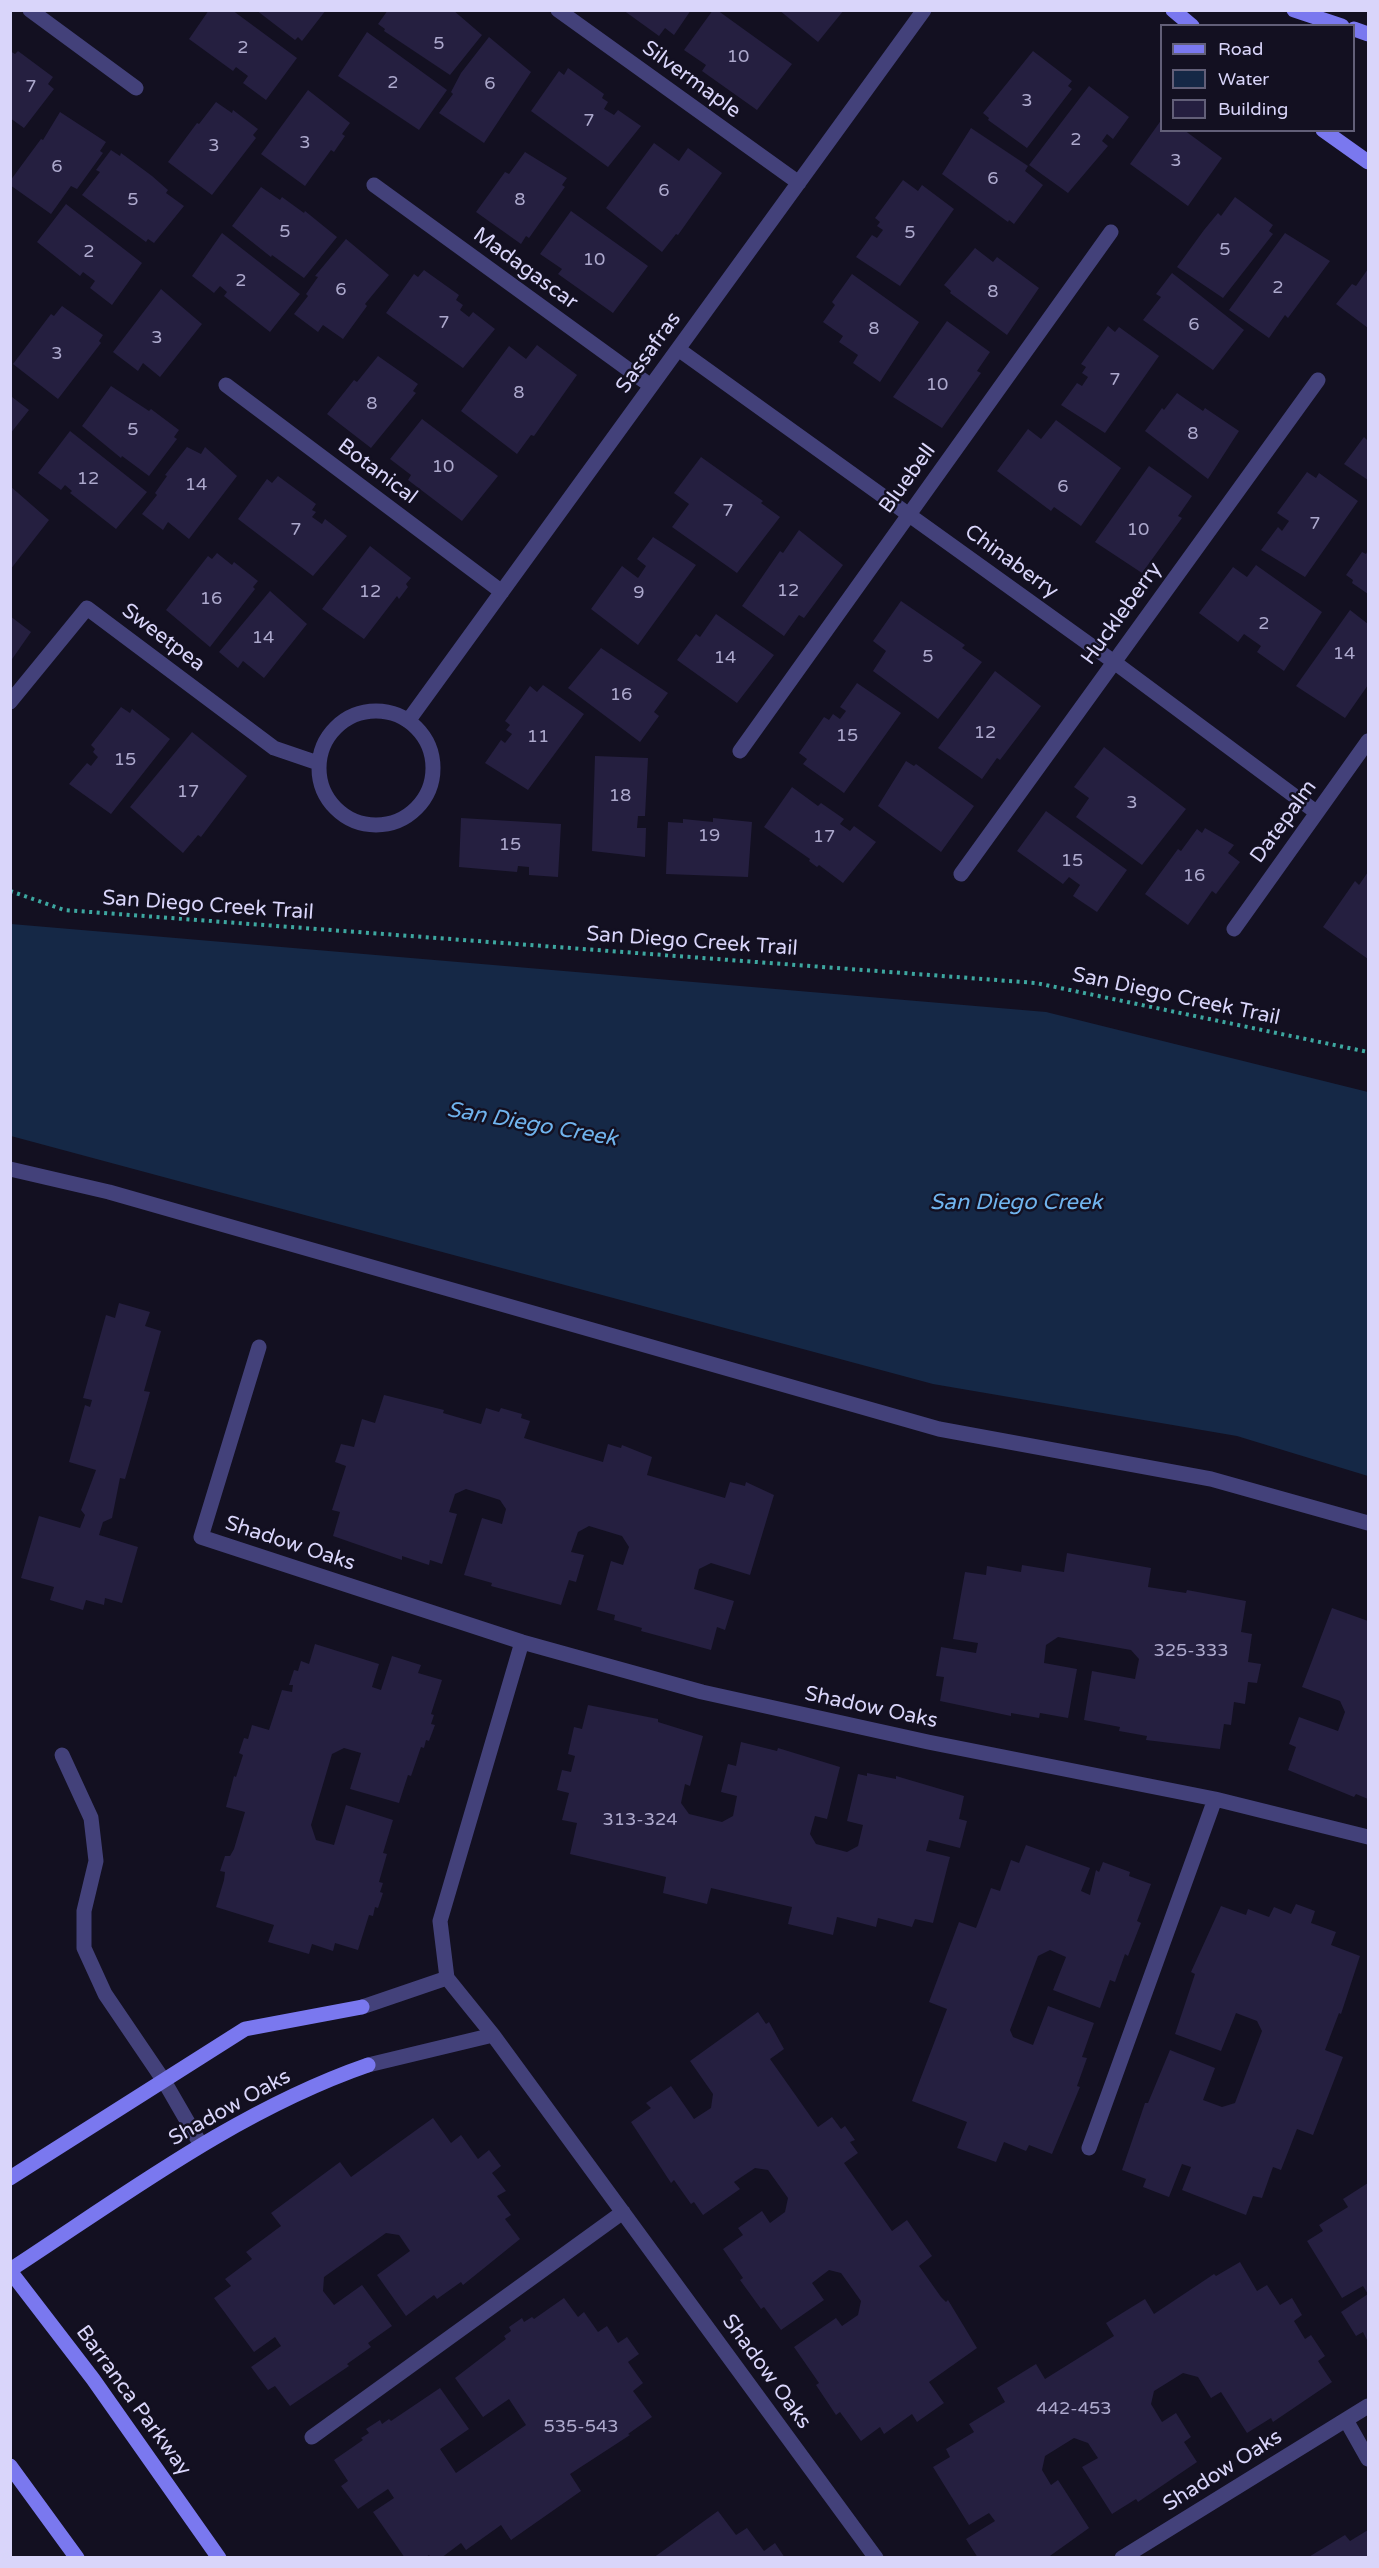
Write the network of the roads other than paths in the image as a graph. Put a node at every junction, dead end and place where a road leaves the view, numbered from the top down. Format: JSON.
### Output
{"nodes":[{"id":1,"x":30,"y":10,"type":"edge"},
{"id":2,"x":558,"y":10,"type":"edge"},
{"id":3,"x":924,"y":10,"type":"edge"},
{"id":4,"x":1173,"y":10,"type":"edge"},
{"id":5,"x":1294,"y":10,"type":"edge"},
{"id":6,"x":1190,"y":24,"type":"edge"},
{"id":7,"x":1336,"y":24,"type":"edge"},
{"id":8,"x":136,"y":88,"type":"dead end"},
{"id":9,"x":1326,"y":132,"type":"edge"},
{"id":10,"x":1368,"y":162,"type":"edge"},
{"id":11,"x":799,"y":183,"type":"junction"},
{"id":12,"x":374,"y":186,"type":"dead end"},
{"id":13,"x":1111,"y":232,"type":"dead end"},
{"id":14,"x":678,"y":349,"type":"junction"},
{"id":15,"x":1318,"y":380,"type":"dead end"},
{"id":16,"x":226,"y":386,"type":"dead end"},
{"id":17,"x":651,"y":386,"type":"junction"},
{"id":18,"x":909,"y":513,"type":"junction"},
{"id":19,"x":502,"y":592,"type":"junction"},
{"id":20,"x":1114,"y":662,"type":"junction"},
{"id":21,"x":10,"y":702,"type":"edge"},
{"id":22,"x":408,"y":721,"type":"junction"},
{"id":23,"x":1368,"y":741,"type":"edge"},
{"id":24,"x":740,"y":751,"type":"dead end"},
{"id":25,"x":318,"y":763,"type":"junction"},
{"id":26,"x":1316,"y":812,"type":"junction"},
{"id":27,"x":961,"y":874,"type":"dead end"},
{"id":28,"x":1234,"y":928,"type":"dead end"},
{"id":29,"x":10,"y":1169,"type":"edge"},
{"id":30,"x":259,"y":1347,"type":"dead end"},
{"id":31,"x":1368,"y":1523,"type":"edge"},
{"id":32,"x":522,"y":1642,"type":"junction"},
{"id":33,"x":62,"y":1755,"type":"dead end"},
{"id":34,"x":1215,"y":1798,"type":"junction"},
{"id":35,"x":1368,"y":1837,"type":"edge"},
{"id":36,"x":447,"y":1978,"type":"junction"},
{"id":37,"x":493,"y":2035,"type":"junction"},
{"id":38,"x":164,"y":2080,"type":"junction"},
{"id":39,"x":201,"y":2145,"type":"junction"},
{"id":40,"x":1089,"y":2148,"type":"dead end"},
{"id":41,"x":10,"y":2178,"type":"edge"},
{"id":42,"x":623,"y":2212,"type":"junction"},
{"id":43,"x":10,"y":2270,"type":"edge"},
{"id":44,"x":1368,"y":2406,"type":"edge"},
{"id":45,"x":1346,"y":2420,"type":"junction"},
{"id":46,"x":312,"y":2437,"type":"dead end"},
{"id":47,"x":1368,"y":2459,"type":"edge"},
{"id":48,"x":10,"y":2466,"type":"edge"},
{"id":49,"x":77,"y":2558,"type":"edge"},
{"id":50,"x":219,"y":2558,"type":"edge"},
{"id":51,"x":876,"y":2558,"type":"edge"},
{"id":52,"x":1122,"y":2558,"type":"edge"}],
"edges":[{"from":1,"to":8,"type":"street"},
{"from":2,"to":11,"type":"street","name":"Silvermaple"},
{"from":3,"to":11,"type":"street","name":"Sassafras"},
{"from":4,"to":6,"type":"street"},
{"from":5,"to":7,"type":"street"},
{"from":9,"to":10,"type":"street"},
{"from":11,"to":14,"type":"street","name":"Sassafras"},
{"from":12,"to":17,"type":"street","name":"Madagascar"},
{"from":13,"to":18,"type":"street","name":"Bluebell"},
{"from":14,"to":17,"type":"street","name":"Sassafras"},
{"from":14,"to":18,"type":"street","name":"Chinaberry"},
{"from":15,"to":20,"type":"street","name":"Huckleberry"},
{"from":16,"to":19,"type":"street","name":"Botanical"},
{"from":17,"to":19,"type":"street","name":"Sassafras"},
{"from":18,"to":20,"type":"street","name":"Chinaberry"},
{"from":18,"to":24,"type":"street","name":"Bluebell"},
{"from":19,"to":22,"type":"street","name":"Sassafras"},
{"from":20,"to":26,"type":"street","name":"Chinaberry"},
{"from":20,"to":27,"type":"street","name":"Huckleberry"},
{"from":21,"to":25,"type":"street","name":"Sweetpea"},
{"from":22,"to":25,"type":"street"},
{"from":22,"to":25,"type":"street"},
{"from":23,"to":26,"type":"street","name":"Datepalm"},
{"from":26,"to":28,"type":"street","name":"Datepalm"},
{"from":29,"to":31,"type":"street"},
{"from":30,"to":32,"type":"street","name":"Shadow Oaks"},
{"from":32,"to":34,"type":"street","name":"Shadow Oaks"},
{"from":32,"to":36,"type":"street"},
{"from":33,"to":38,"type":"street"},
{"from":34,"to":35,"type":"street","name":"Shadow Oaks"},
{"from":34,"to":40,"type":"street"},
{"from":36,"to":37,"type":"street","name":"Shadow Oaks"},
{"from":36,"to":38,"type":"street"},
{"from":37,"to":39,"type":"street","name":"Shadow Oaks"},
{"from":37,"to":42,"type":"street","name":"Shadow Oaks"},
{"from":38,"to":39,"type":"street"},
{"from":38,"to":41,"type":"street"},
{"from":39,"to":43,"type":"street","name":"Shadow Oaks"},
{"from":42,"to":46,"type":"street"},
{"from":42,"to":51,"type":"street","name":"Shadow Oaks"},
{"from":43,"to":50,"type":"street","name":"Barranca Parkway"},
{"from":44,"to":45,"type":"street","name":"Shadow Oaks"},
{"from":45,"to":47,"type":"street"},
{"from":45,"to":52,"type":"street","name":"Shadow Oaks"},
{"from":48,"to":49,"type":"street"}]}
